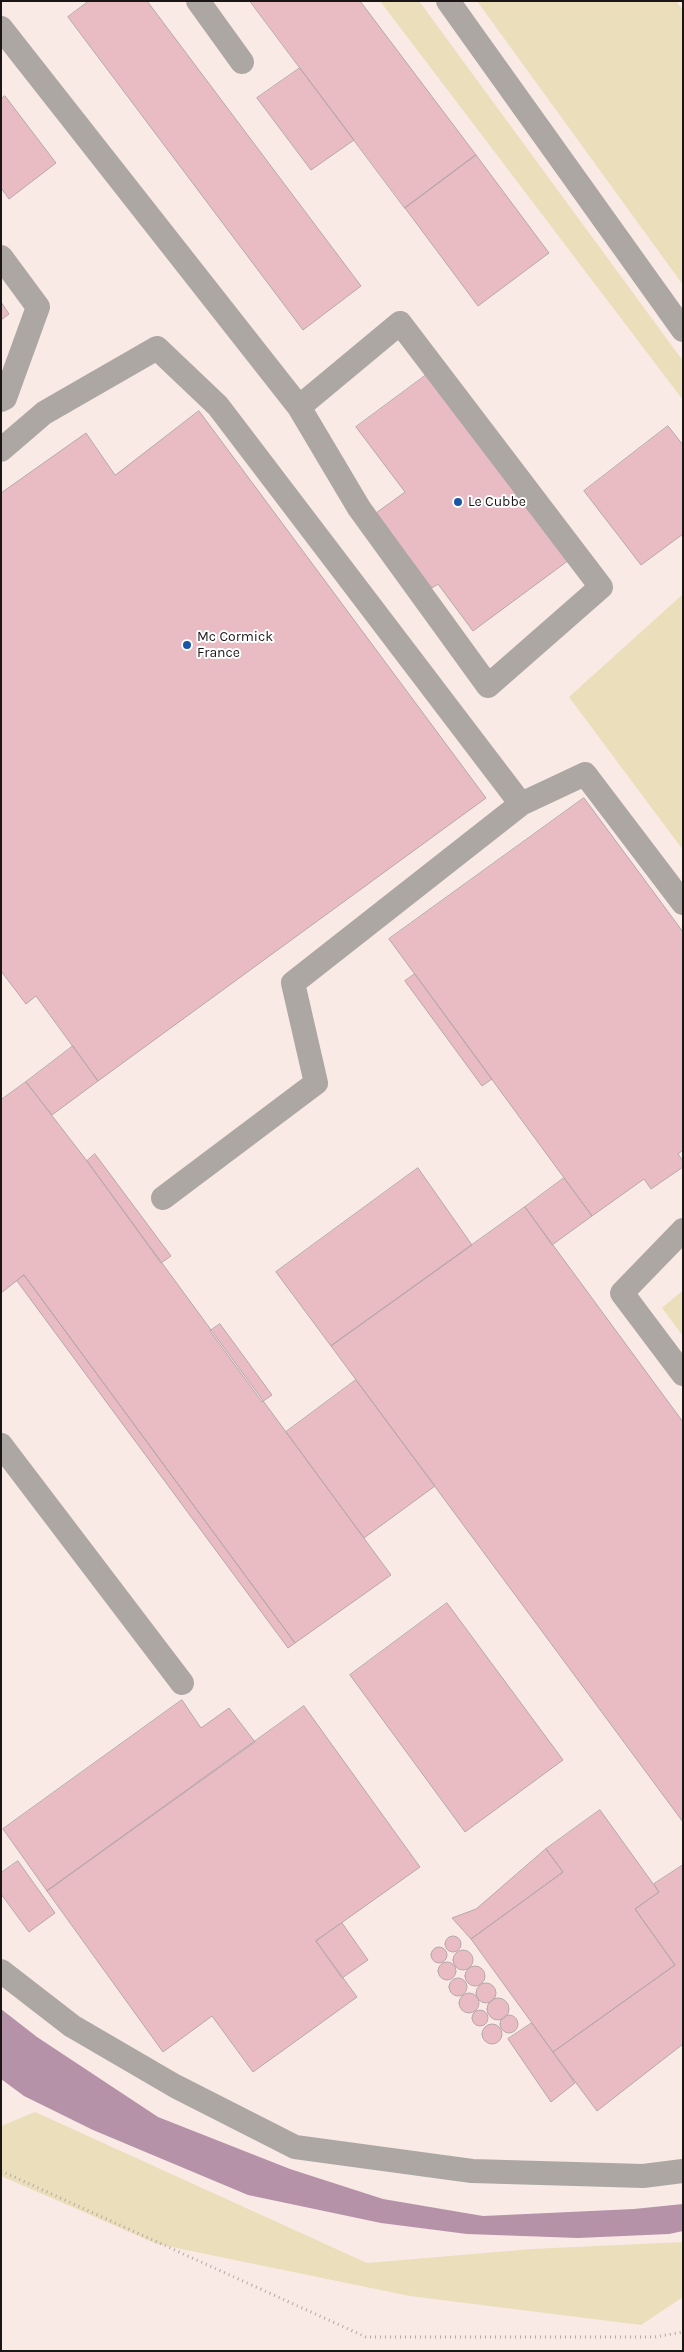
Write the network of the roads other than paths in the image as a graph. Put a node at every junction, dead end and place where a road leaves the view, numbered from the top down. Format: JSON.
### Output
{"nodes":[{"id":1,"x":198,"y":1,"type":"edge"},
{"id":2,"x":448,"y":1,"type":"edge"},
{"id":3,"x":1,"y":28,"type":"edge"},
{"id":4,"x":242,"y":62,"type":"dead end"},
{"id":5,"x":1,"y":257,"type":"edge"},
{"id":6,"x":683,"y":330,"type":"edge"},
{"id":7,"x":1,"y":400,"type":"edge"},
{"id":8,"x":299,"y":407,"type":"junction"},
{"id":9,"x":1,"y":450,"type":"edge"},
{"id":10,"x":521,"y":804,"type":"junction"},
{"id":11,"x":683,"y":903,"type":"edge"},
{"id":12,"x":162,"y":1198,"type":"dead end"},
{"id":13,"x":683,"y":1230,"type":"edge"},
{"id":14,"x":683,"y":1374,"type":"edge"},
{"id":15,"x":1,"y":1445,"type":"edge"},
{"id":16,"x":182,"y":1683,"type":"dead end"},
{"id":17,"x":1,"y":1971,"type":"edge"},
{"id":18,"x":683,"y":2171,"type":"edge"}],
"edges":[{"from":1,"to":4,"type":"lane"},
{"from":2,"to":6,"type":"lane"},
{"from":3,"to":8,"type":"lane"},
{"from":5,"to":7,"type":"lane"},
{"from":8,"to":8,"type":"lane"},
{"from":9,"to":10,"type":"lane"},
{"from":10,"to":11,"type":"lane"},
{"from":10,"to":12,"type":"lane"},
{"from":13,"to":14,"type":"lane"},
{"from":15,"to":16,"type":"lane"},
{"from":17,"to":18,"type":"lane"}]}
